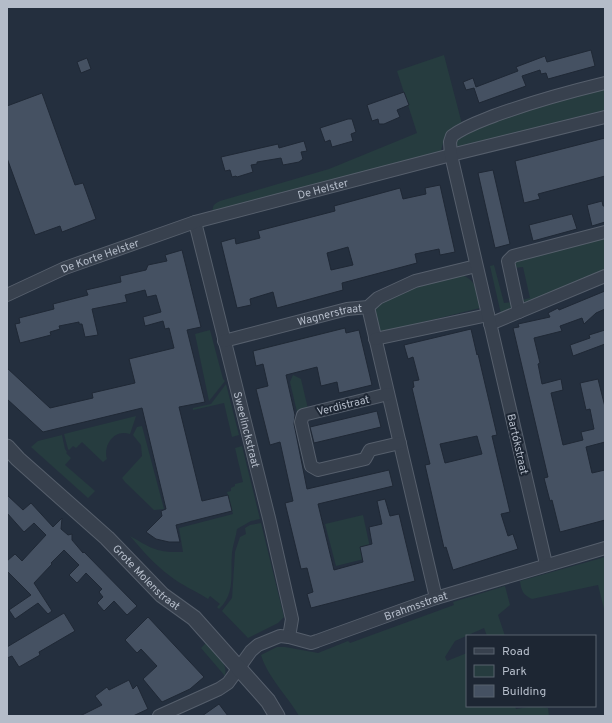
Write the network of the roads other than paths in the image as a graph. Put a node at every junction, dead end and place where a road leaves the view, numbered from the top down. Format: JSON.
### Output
{"nodes":[{"id":1,"x":605,"y":83,"type":"edge"},
{"id":2,"x":605,"y":117,"type":"edge"},
{"id":3,"x":451,"y":155,"type":"junction"},
{"id":4,"x":195,"y":222,"type":"junction"},
{"id":5,"x":605,"y":232,"type":"edge"},
{"id":6,"x":476,"y":266,"type":"junction"},
{"id":7,"x":605,"y":276,"type":"edge"},
{"id":8,"x":7,"y":295,"type":"edge"},
{"id":9,"x":368,"y":307,"type":"junction"},
{"id":10,"x":519,"y":312,"type":"junction"},
{"id":11,"x":489,"y":319,"type":"junction"},
{"id":12,"x":375,"y":339,"type":"junction"},
{"id":13,"x":224,"y":342,"type":"junction"},
{"id":14,"x":388,"y":394,"type":"junction"},
{"id":15,"x":400,"y":443,"type":"junction"},
{"id":16,"x":7,"y":447,"type":"edge"},
{"id":17,"x":605,"y":548,"type":"edge"},
{"id":18,"x":546,"y":564,"type":"junction"},
{"id":19,"x":436,"y":598,"type":"junction"},
{"id":20,"x":289,"y":637,"type":"junction"},
{"id":21,"x":239,"y":669,"type":"junction"},
{"id":22,"x":159,"y":716,"type":"edge"},
{"id":23,"x":277,"y":716,"type":"edge"}],
"edges":[{"from":1,"to":3,"type":"street"},
{"from":2,"to":3,"type":"street","name":"De Helster"},
{"from":3,"to":4,"type":"street","name":"De Helster"},
{"from":3,"to":6,"type":"street","name":"Bartókstraat"},
{"from":4,"to":8,"type":"street","name":"De Korte Helster"},
{"from":4,"to":13,"type":"street","name":"Sweelinckstraat"},
{"from":5,"to":10,"type":"street"},
{"from":6,"to":9,"type":"street","name":"Wagnerstraat"},
{"from":6,"to":11,"type":"street","name":"Bartókstraat"},
{"from":7,"to":10,"type":"street"},
{"from":9,"to":12,"type":"street"},
{"from":9,"to":13,"type":"street","name":"Wagnerstraat"},
{"from":10,"to":11,"type":"street"},
{"from":11,"to":12,"type":"street"},
{"from":11,"to":18,"type":"street","name":"Bartókstraat"},
{"from":12,"to":14,"type":"street"},
{"from":13,"to":20,"type":"street","name":"Sweelinckstraat"},
{"from":14,"to":15,"type":"street"},
{"from":14,"to":15,"type":"street","name":"Verdistraat"},
{"from":15,"to":19,"type":"street"},
{"from":16,"to":21,"type":"street","name":"Grote Molenstraat"},
{"from":17,"to":18,"type":"street","name":"Brahmsstraat"},
{"from":18,"to":19,"type":"street","name":"Brahmsstraat"},
{"from":19,"to":20,"type":"street","name":"Brahmsstraat"},
{"from":20,"to":21,"type":"street","name":"Brahmsstraat"},
{"from":21,"to":22,"type":"street","name":"Brahmsstraat"},
{"from":21,"to":23,"type":"street","name":"Grote Molenstraat"}]}
